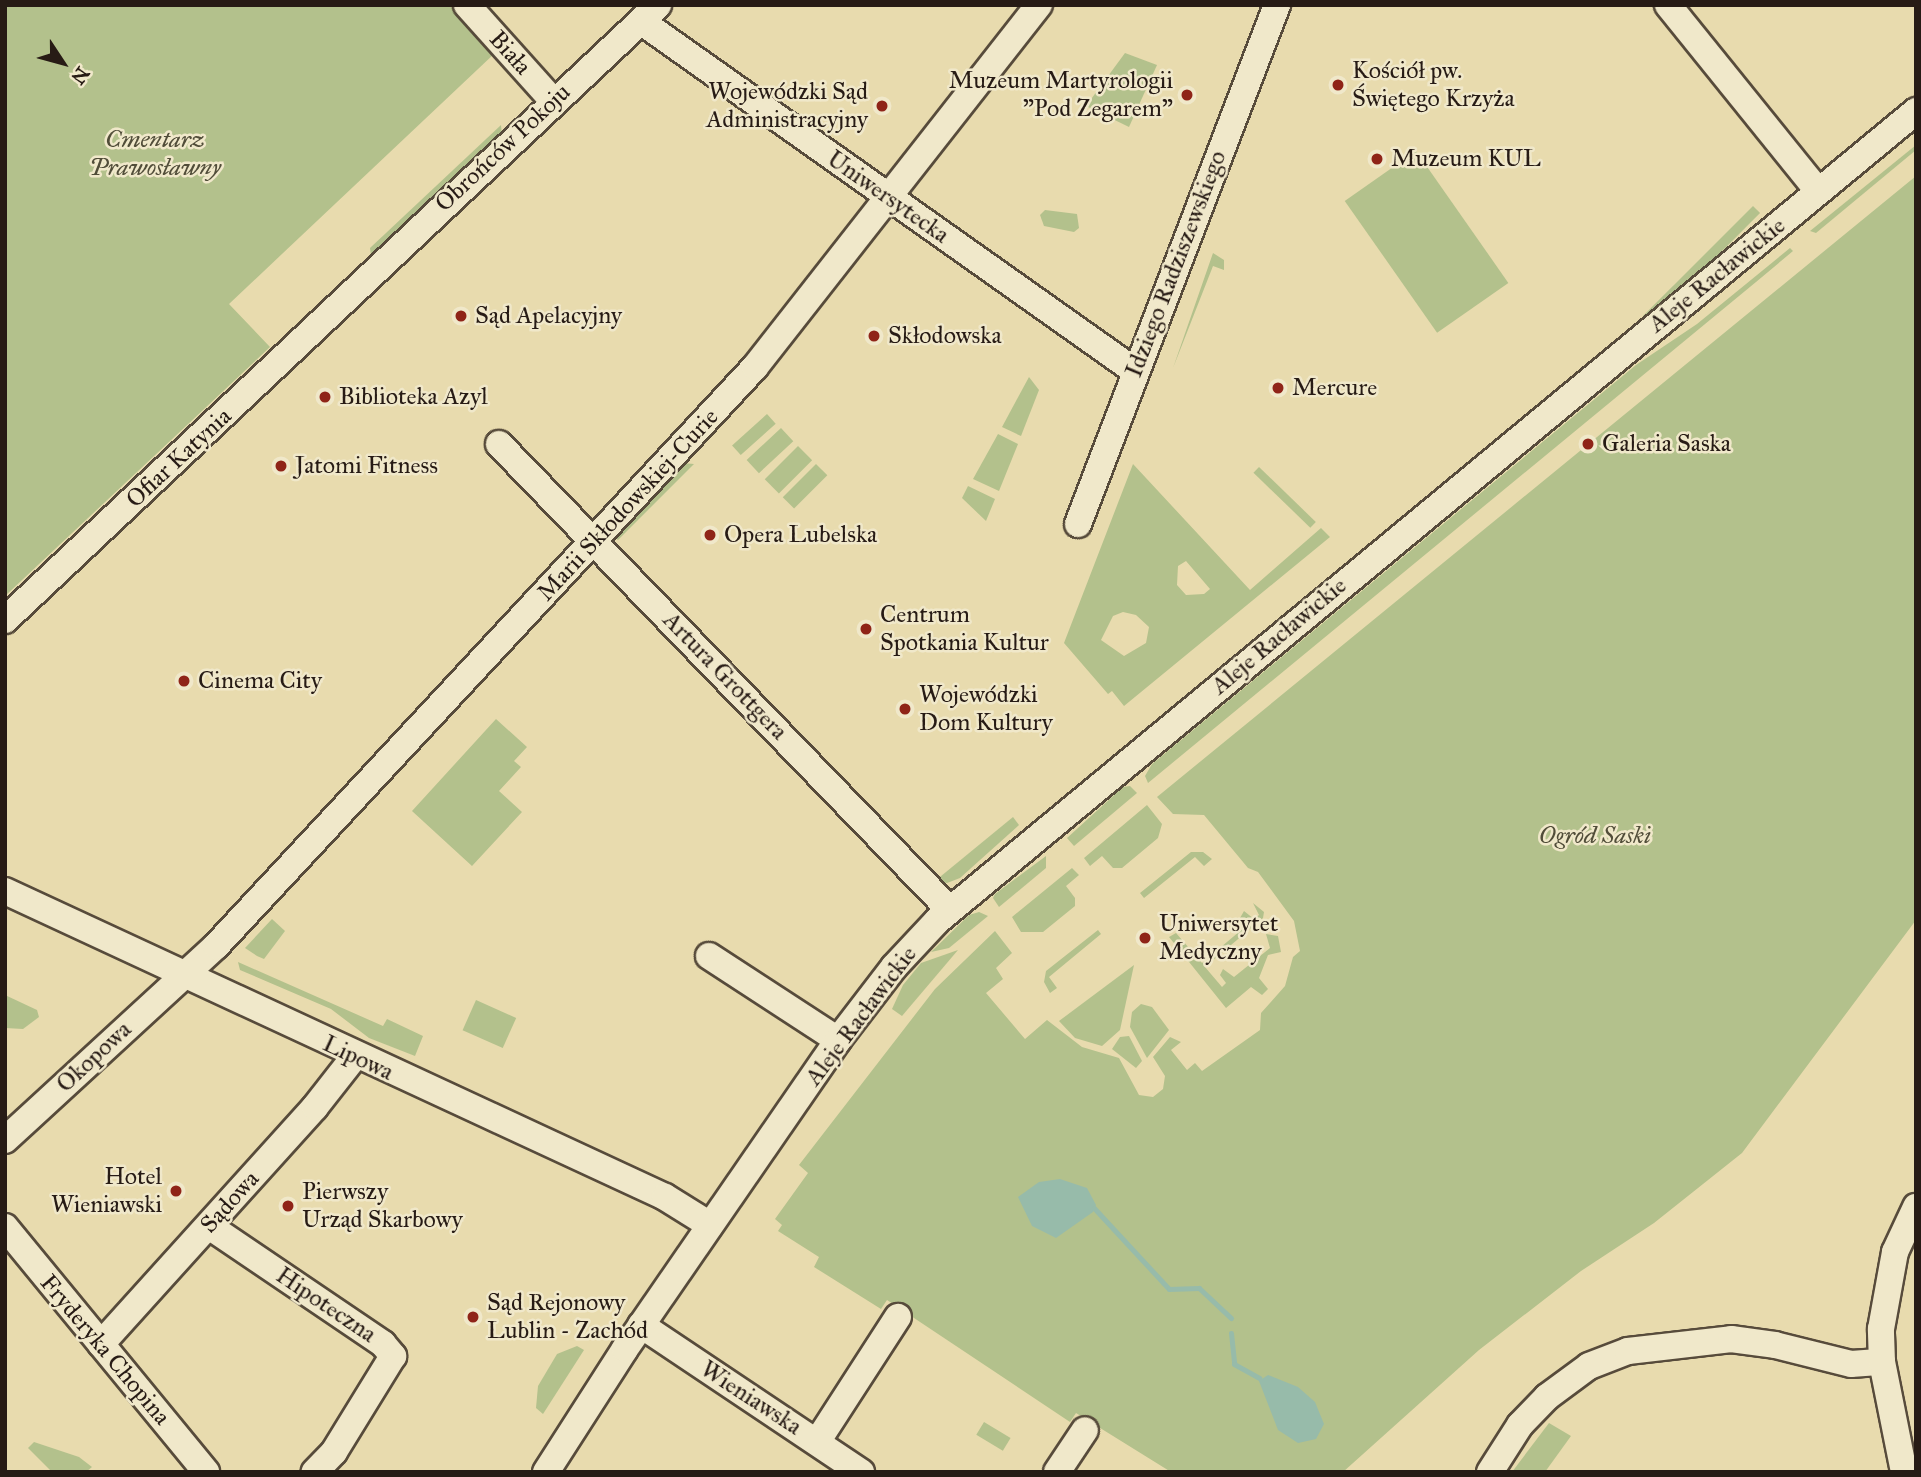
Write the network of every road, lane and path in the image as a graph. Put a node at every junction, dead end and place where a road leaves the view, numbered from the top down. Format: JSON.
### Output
{"nodes":[{"id":1,"x":467,"y":5,"type":"edge"},
{"id":2,"x":1039,"y":5,"type":"edge"},
{"id":3,"x":1277,"y":5,"type":"edge"},
{"id":4,"x":1668,"y":5,"type":"edge"},
{"id":5,"x":650,"y":13,"type":"edge"},
{"id":6,"x":553,"y":101,"type":"junction"},
{"id":7,"x":1916,"y":111,"type":"edge"},
{"id":8,"x":1818,"y":191,"type":"junction"},
{"id":9,"x":890,"y":200,"type":"junction"},
{"id":10,"x":349,"y":293,"type":"joint"},
{"id":11,"x":1135,"y":371,"type":"junction"},
{"id":12,"x":499,"y":444,"type":"dead end"},
{"id":13,"x":1078,"y":524,"type":"dead end"},
{"id":14,"x":596,"y":541,"type":"junction"},
{"id":15,"x":5,"y":620,"type":"edge"},
{"id":16,"x":5,"y":891,"type":"edge"},
{"id":17,"x":949,"y":909,"type":"junction"},
{"id":18,"x":709,"y":956,"type":"dead end"},
{"id":19,"x":183,"y":976,"type":"junction"},
{"id":20,"x":838,"y":1040,"type":"junction"},
{"id":21,"x":355,"y":1056,"type":"junction"},
{"id":22,"x":5,"y":1140,"type":"edge"},
{"id":23,"x":1916,"y":1208,"type":"edge"},
{"id":24,"x":710,"y":1225,"type":"junction"},
{"id":25,"x":209,"y":1226,"type":"junction"},
{"id":26,"x":5,"y":1227,"type":"edge"},
{"id":27,"x":898,"y":1317,"type":"dead end"},
{"id":28,"x":641,"y":1325,"type":"junction"},
{"id":29,"x":101,"y":1344,"type":"junction"},
{"id":30,"x":1882,"y":1362,"type":"junction"},
{"id":31,"x":1085,"y":1430,"type":"dead end"},
{"id":32,"x":817,"y":1442,"type":"junction"},
{"id":33,"x":847,"y":1468,"type":"edge"},
{"id":34,"x":206,"y":1472,"type":"edge"},
{"id":35,"x":315,"y":1472,"type":"edge"},
{"id":36,"x":546,"y":1472,"type":"edge"},
{"id":37,"x":1057,"y":1472,"type":"edge"},
{"id":38,"x":1490,"y":1472,"type":"edge"},
{"id":39,"x":1904,"y":1472,"type":"edge"}],
"edges":[{"from":1,"to":6,"type":"street","name":"Biała"},
{"from":2,"to":9,"type":"street","name":"Marii Skłodowskiej-Curie"},
{"from":3,"to":11,"type":"street","name":"Idziego Radziszewskiego"},
{"from":4,"to":8,"type":"street"},
{"from":5,"to":6,"type":"street","name":"Obrońców Pokoju"},
{"from":5,"to":9,"type":"street","name":"Uniwersytecka"},
{"from":6,"to":10,"type":"street","name":"Obrońców Pokoju"},
{"from":7,"to":8,"type":"street","name":"Aleje Racławickie"},
{"from":8,"to":17,"type":"street","name":"Aleje Racławickie"},
{"from":9,"to":11,"type":"street","name":"Uniwersytecka"},
{"from":9,"to":14,"type":"street","name":"Marii Skłodowskiej-Curie"},
{"from":10,"to":15,"type":"street","name":"Ofiar Katynia"},
{"from":11,"to":13,"type":"street","name":"Idziego Radziszewskiego"},
{"from":12,"to":14,"type":"street","name":"Artura Grottgera"},
{"from":14,"to":17,"type":"street","name":"Artura Grottgera"},
{"from":14,"to":19,"type":"street","name":"Marii Skłodowskiej-Curie"},
{"from":16,"to":19,"type":"street","name":"Lipowa"},
{"from":17,"to":20,"type":"street","name":"Aleje Racławickie"},
{"from":18,"to":20,"type":"street"},
{"from":19,"to":21,"type":"street","name":"Lipowa"},
{"from":19,"to":22,"type":"street","name":"Okopowa"},
{"from":20,"to":24,"type":"street","name":"Aleje Racławickie"},
{"from":21,"to":24,"type":"street","name":"Lipowa"},
{"from":21,"to":25,"type":"street","name":"Sądowa"},
{"from":23,"to":30,"type":"street"},
{"from":24,"to":28,"type":"street","name":"Aleje Racławickie"},
{"from":25,"to":29,"type":"street","name":"Sądowa"},
{"from":25,"to":35,"type":"street","name":"Hipoteczna"},
{"from":26,"to":29,"type":"street","name":"Fryderyka Chopina"},
{"from":27,"to":32,"type":"street"},
{"from":28,"to":32,"type":"street","name":"Wieniawska"},
{"from":28,"to":36,"type":"street","name":"Aleje Racławickie"},
{"from":29,"to":34,"type":"street","name":"Fryderyka Chopina"},
{"from":30,"to":38,"type":"street"},
{"from":30,"to":39,"type":"street"},
{"from":31,"to":37,"type":"street"},
{"from":32,"to":33,"type":"street","name":"Wieniawska"}]}
